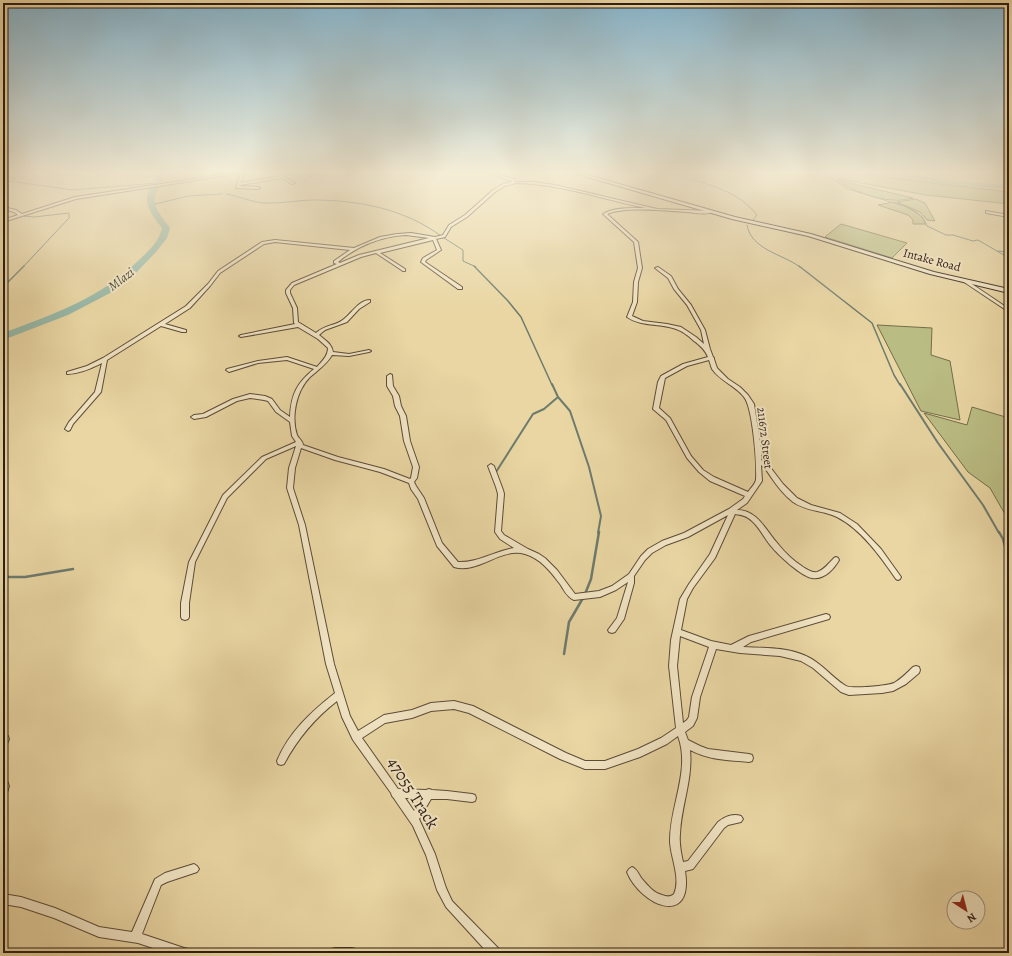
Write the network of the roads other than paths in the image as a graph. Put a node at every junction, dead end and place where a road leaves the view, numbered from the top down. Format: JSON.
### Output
{"nodes":[{"id":1,"x":12,"y":219,"type":"joint"},
{"id":2,"x":462,"y":219,"type":"edge"},
{"id":3,"x":610,"y":219,"type":"edge"},
{"id":4,"x":738,"y":219,"type":"edge"},
{"id":5,"x":3,"y":221,"type":"edge"},
{"id":6,"x":3,"y":225,"type":"edge"},
{"id":7,"x":434,"y":238,"type":"junction"},
{"id":8,"x":355,"y":249,"type":"junction"},
{"id":9,"x":376,"y":252,"type":"junction"},
{"id":10,"x":340,"y":264,"type":"junction"},
{"id":11,"x":657,"y":268,"type":"dead end"},
{"id":12,"x":404,"y":270,"type":"dead end"},
{"id":13,"x":965,"y":281,"type":"junction"},
{"id":14,"x":460,"y":288,"type":"dead end"},
{"id":15,"x":1009,"y":291,"type":"edge"},
{"id":16,"x":368,"y":301,"type":"dead end"},
{"id":17,"x":1009,"y":311,"type":"edge"},
{"id":18,"x":161,"y":324,"type":"junction"},
{"id":19,"x":299,"y":325,"type":"junction"},
{"id":20,"x":184,"y":331,"type":"dead end"},
{"id":21,"x":241,"y":336,"type":"dead end"},
{"id":22,"x":316,"y":336,"type":"junction"},
{"id":23,"x":708,"y":350,"type":"junction"},
{"id":24,"x":369,"y":351,"type":"dead end"},
{"id":25,"x":330,"y":353,"type":"junction"},
{"id":26,"x":712,"y":358,"type":"junction"},
{"id":27,"x":105,"y":359,"type":"junction"},
{"id":28,"x":316,"y":368,"type":"junction"},
{"id":29,"x":229,"y":370,"type":"dead end"},
{"id":30,"x":69,"y":373,"type":"dead end"},
{"id":31,"x":390,"y":376,"type":"dead end"},
{"id":32,"x":194,"y":417,"type":"dead end"},
{"id":33,"x":292,"y":422,"type":"junction"},
{"id":34,"x":68,"y":429,"type":"dead end"},
{"id":35,"x":300,"y":442,"type":"junction"},
{"id":36,"x":759,"y":461,"type":"junction"},
{"id":37,"x":491,"y":466,"type":"dead end"},
{"id":38,"x":411,"y":482,"type":"junction"},
{"id":39,"x":750,"y":495,"type":"junction"},
{"id":40,"x":732,"y":512,"type":"junction"},
{"id":41,"x":528,"y":552,"type":"junction"},
{"id":42,"x":836,"y":560,"type":"dead end"},
{"id":43,"x":631,"y":576,"type":"junction"},
{"id":44,"x":898,"y":577,"type":"dead end"},
{"id":45,"x":185,"y":617,"type":"dead end"},
{"id":46,"x":826,"y":617,"type":"dead end"},
{"id":47,"x":612,"y":630,"type":"dead end"},
{"id":48,"x":677,"y":632,"type":"junction"},
{"id":49,"x":714,"y":645,"type":"junction"},
{"id":50,"x":732,"y":649,"type":"junction"},
{"id":51,"x":916,"y":670,"type":"dead end"},
{"id":52,"x":339,"y":695,"type":"junction"},
{"id":53,"x":680,"y":730,"type":"junction"},
{"id":54,"x":356,"y":737,"type":"junction"},
{"id":55,"x":685,"y":743,"type":"junction"},
{"id":56,"x":749,"y":758,"type":"dead end"},
{"id":57,"x":281,"y":761,"type":"dead end"},
{"id":58,"x":3,"y":781,"type":"edge"},
{"id":59,"x":3,"y":793,"type":"edge"},
{"id":60,"x":395,"y":793,"type":"junction"},
{"id":61,"x":429,"y":794,"type":"junction"},
{"id":62,"x":472,"y":798,"type":"dead end"},
{"id":63,"x":414,"y":819,"type":"junction"},
{"id":64,"x":738,"y":819,"type":"dead end"},
{"id":65,"x":679,"y":867,"type":"junction"},
{"id":66,"x":194,"y":869,"type":"dead end"},
{"id":67,"x":632,"y":872,"type":"dead end"},
{"id":68,"x":3,"y":899,"type":"edge"},
{"id":69,"x":136,"y":938,"type":"junction"},
{"id":70,"x":184,"y":953,"type":"edge"},
{"id":71,"x":335,"y":953,"type":"edge"},
{"id":72,"x":352,"y":953,"type":"edge"},
{"id":73,"x":495,"y":953,"type":"edge"}],
"edges":[{"from":1,"to":5,"type":"street"},
{"from":1,"to":6,"type":"street"},
{"from":2,"to":7,"type":"street"},
{"from":3,"to":23,"type":"street","name":"211672 Street"},
{"from":4,"to":13,"type":"street","name":"Intake Road"},
{"from":7,"to":8,"type":"street"},
{"from":7,"to":9,"type":"street"},
{"from":7,"to":14,"type":"street"},
{"from":8,"to":10,"type":"street"},
{"from":8,"to":18,"type":"street"},
{"from":9,"to":10,"type":"street"},
{"from":9,"to":12,"type":"street"},
{"from":10,"to":19,"type":"street"},
{"from":11,"to":23,"type":"street"},
{"from":13,"to":15,"type":"street","name":"Intake Road"},
{"from":13,"to":17,"type":"street"},
{"from":16,"to":22,"type":"street"},
{"from":18,"to":20,"type":"street"},
{"from":18,"to":27,"type":"street"},
{"from":19,"to":21,"type":"street"},
{"from":19,"to":22,"type":"street"},
{"from":22,"to":25,"type":"street"},
{"from":23,"to":26,"type":"street","name":"211672 Street"},
{"from":24,"to":25,"type":"street"},
{"from":25,"to":28,"type":"street"},
{"from":26,"to":36,"type":"street","name":"211672 Street"},
{"from":26,"to":39,"type":"street"},
{"from":27,"to":30,"type":"street"},
{"from":27,"to":34,"type":"street"},
{"from":28,"to":29,"type":"street"},
{"from":28,"to":33,"type":"street"},
{"from":31,"to":38,"type":"street"},
{"from":32,"to":33,"type":"street"},
{"from":33,"to":35,"type":"street"},
{"from":35,"to":38,"type":"street"},
{"from":35,"to":45,"type":"street"},
{"from":35,"to":52,"type":"street","name":"47055 Track"},
{"from":36,"to":39,"type":"street","name":"211672 Street"},
{"from":36,"to":44,"type":"street"},
{"from":37,"to":41,"type":"street"},
{"from":38,"to":41,"type":"street"},
{"from":39,"to":40,"type":"street","name":"211672 Street"},
{"from":40,"to":42,"type":"street"},
{"from":40,"to":43,"type":"street","name":"211672 Street"},
{"from":40,"to":48,"type":"street"},
{"from":41,"to":43,"type":"street"},
{"from":43,"to":47,"type":"street"},
{"from":46,"to":50,"type":"street"},
{"from":48,"to":49,"type":"street"},
{"from":48,"to":53,"type":"street"},
{"from":49,"to":50,"type":"street"},
{"from":49,"to":53,"type":"street"},
{"from":50,"to":51,"type":"street"},
{"from":52,"to":54,"type":"street","name":"47055 Track"},
{"from":52,"to":57,"type":"street"},
{"from":53,"to":54,"type":"street"},
{"from":53,"to":55,"type":"street"},
{"from":54,"to":60,"type":"street","name":"47055 Track"},
{"from":55,"to":56,"type":"street"},
{"from":55,"to":65,"type":"street"},
{"from":58,"to":59,"type":"street"},
{"from":60,"to":61,"type":"street"},
{"from":60,"to":63,"type":"street","name":"47055 Track"},
{"from":61,"to":62,"type":"street"},
{"from":61,"to":63,"type":"street"},
{"from":63,"to":73,"type":"street","name":"47055 Track"},
{"from":64,"to":65,"type":"street"},
{"from":65,"to":67,"type":"street"},
{"from":66,"to":69,"type":"street"},
{"from":68,"to":69,"type":"street"},
{"from":69,"to":70,"type":"street"},
{"from":71,"to":72,"type":"street"}]}
